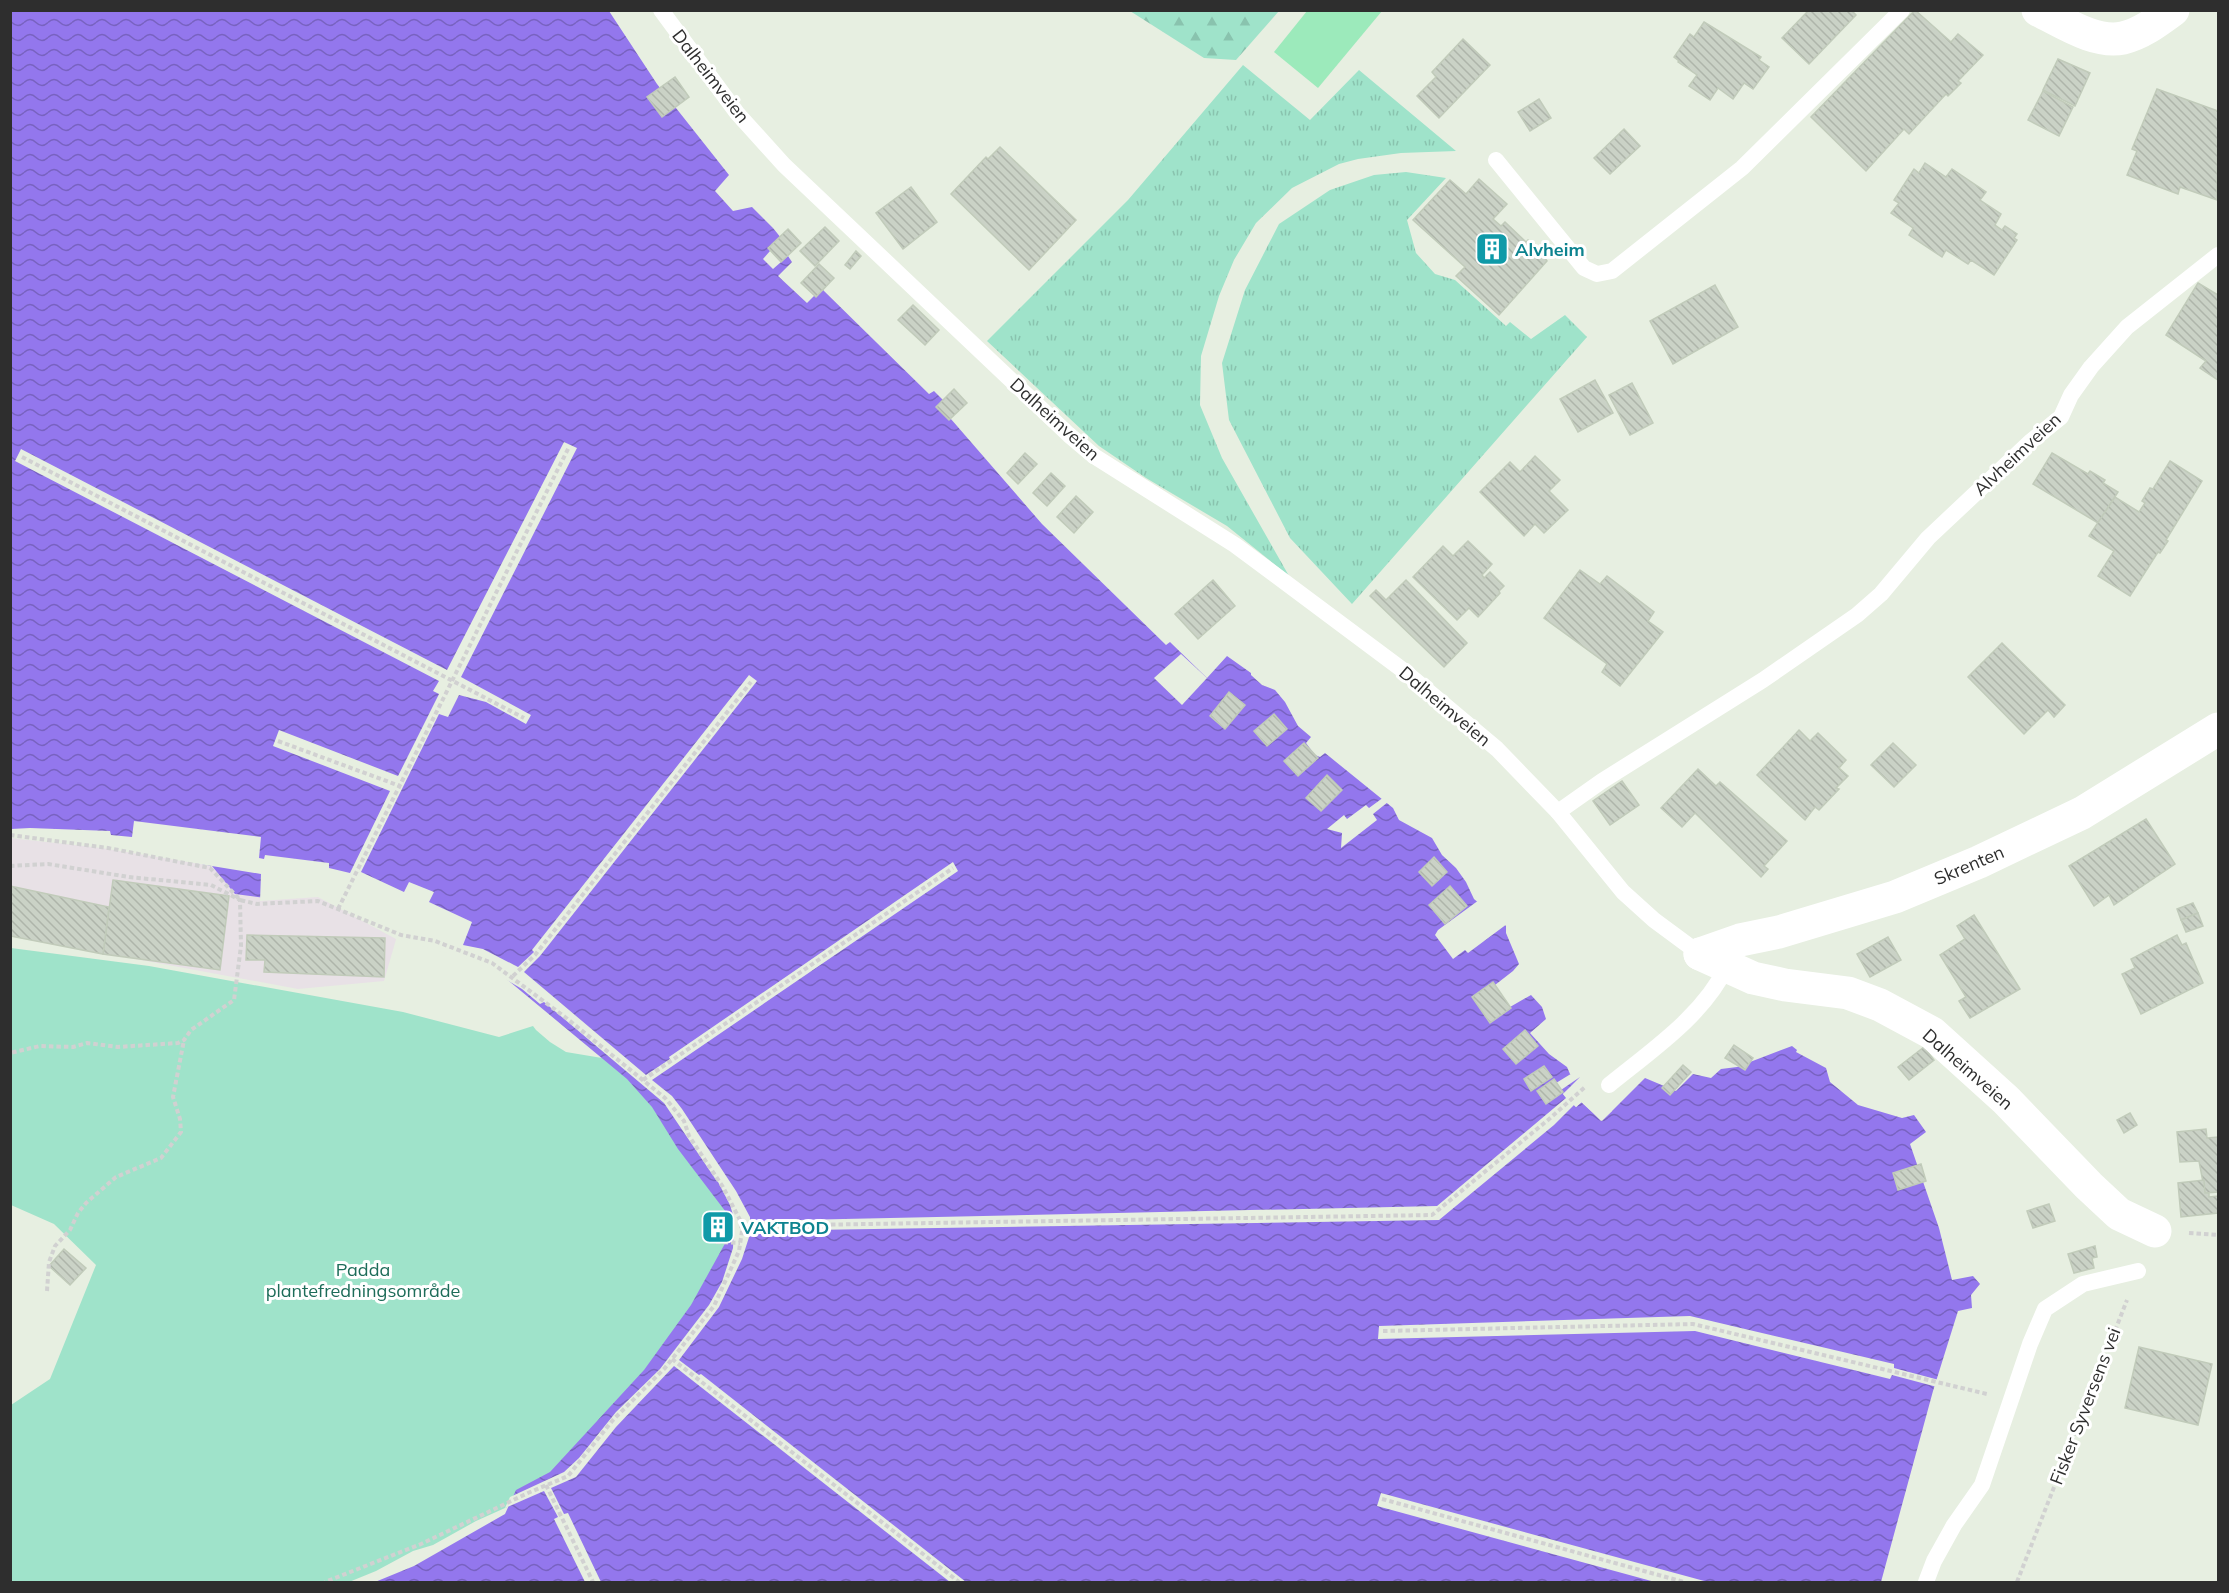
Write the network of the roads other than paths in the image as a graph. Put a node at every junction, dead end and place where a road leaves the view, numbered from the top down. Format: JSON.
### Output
{"nodes":[{"id":1,"x":661,"y":10,"type":"edge"},
{"id":2,"x":1902,"y":10,"type":"edge"},
{"id":3,"x":2038,"y":10,"type":"edge"},
{"id":4,"x":2173,"y":10,"type":"edge"},
{"id":5,"x":1496,"y":160,"type":"dead end"},
{"id":6,"x":2218,"y":255,"type":"edge"},
{"id":7,"x":2218,"y":729,"type":"edge"},
{"id":8,"x":1558,"y":812,"type":"junction"},
{"id":9,"x":1713,"y":960,"type":"junction"},
{"id":10,"x":1609,"y":1084,"type":"dead end"},
{"id":11,"x":2154,"y":1231,"type":"dead end"},
{"id":12,"x":2138,"y":1271,"type":"road end"},
{"id":13,"x":1926,"y":1582,"type":"edge"}],
"edges":[{"from":1,"to":8,"type":"lane","name":"Dalheimveien"},
{"from":2,"to":5,"type":"lane"},
{"from":3,"to":4,"type":"street"},
{"from":6,"to":8,"type":"lane","name":"Alvheimveien"},
{"from":7,"to":9,"type":"street","name":"Skrenten"},
{"from":8,"to":9,"type":"lane","name":"Dalheimveien"},
{"from":9,"to":10,"type":"lane"},
{"from":9,"to":11,"type":"street","name":"Dalheimveien"},
{"from":12,"to":13,"type":"lane"}]}
